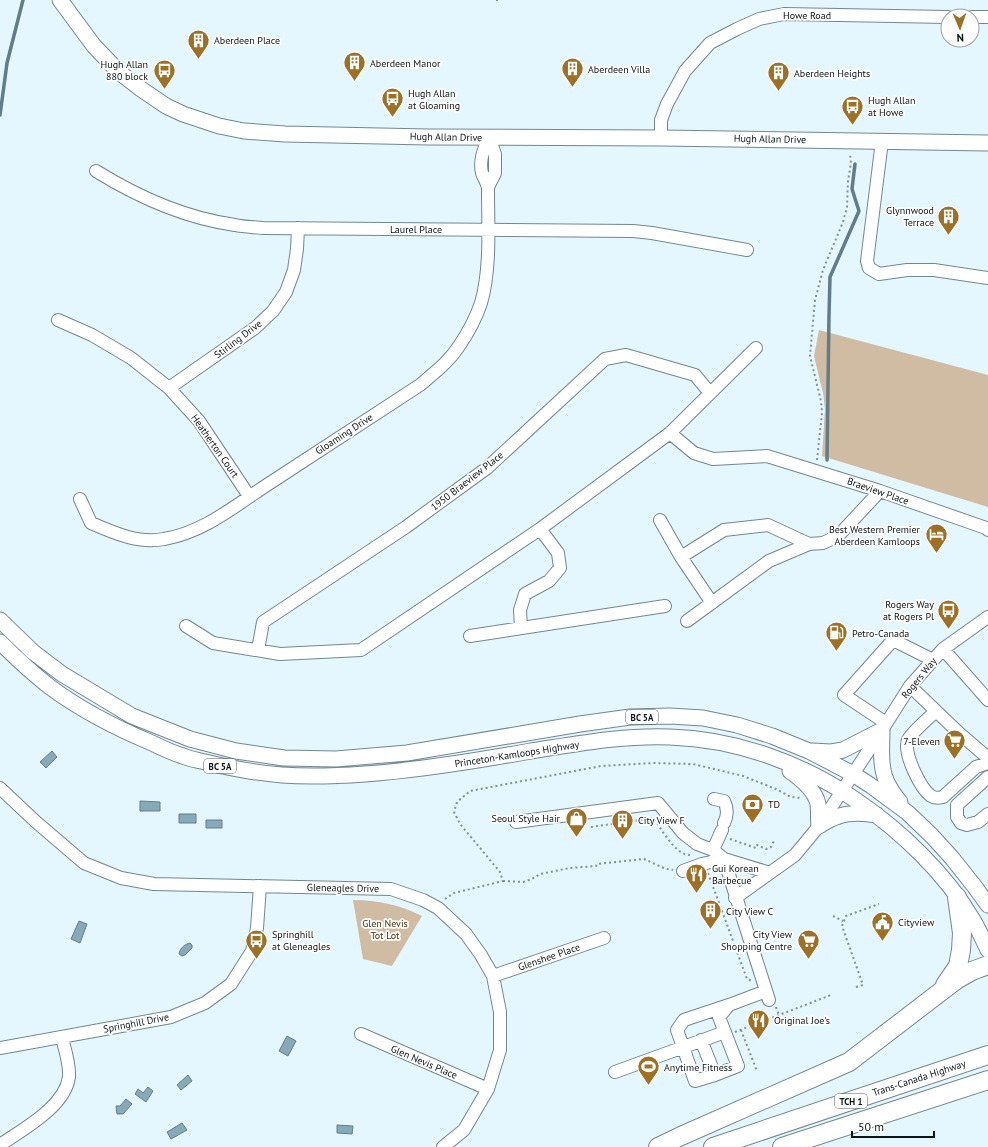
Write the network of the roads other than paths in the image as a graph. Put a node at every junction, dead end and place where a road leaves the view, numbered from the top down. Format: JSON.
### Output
{"nodes":[{"id":1,"x":60,"y":0,"type":"edge"},
{"id":2,"x":940,"y":17,"type":"edge"},
{"id":3,"x":489,"y":137,"type":"junction"},
{"id":4,"x":661,"y":138,"type":"junction"},
{"id":5,"x":882,"y":141,"type":"junction"},
{"id":6,"x":988,"y":143,"type":"edge"},
{"id":7,"x":96,"y":170,"type":"dead end"},
{"id":8,"x":298,"y":228,"type":"junction"},
{"id":9,"x":488,"y":230,"type":"junction"},
{"id":10,"x":747,"y":250,"type":"dead end"},
{"id":11,"x":988,"y":278,"type":"edge"},
{"id":12,"x":58,"y":320,"type":"dead end"},
{"id":13,"x":756,"y":348,"type":"dead end"},
{"id":14,"x":169,"y":388,"type":"junction"},
{"id":15,"x":710,"y":393,"type":"junction"},
{"id":16,"x":670,"y":433,"type":"junction"},
{"id":17,"x":880,"y":491,"type":"junction"},
{"id":18,"x":249,"y":496,"type":"junction"},
{"id":19,"x":80,"y":499,"type":"dead end"},
{"id":20,"x":660,"y":520,"type":"dead end"},
{"id":21,"x":540,"y":529,"type":"junction"},
{"id":22,"x":988,"y":530,"type":"edge"},
{"id":23,"x":809,"y":544,"type":"junction"},
{"id":24,"x":682,"y":557,"type":"junction"},
{"id":25,"x":712,"y":603,"type":"junction"},
{"id":26,"x":665,"y":606,"type":"dead end"},
{"id":27,"x":988,"y":618,"type":"edge"},
{"id":28,"x":0,"y":620,"type":"edge"},
{"id":29,"x":687,"y":621,"type":"dead end"},
{"id":30,"x":186,"y":626,"type":"dead end"},
{"id":31,"x":521,"y":628,"type":"junction"},
{"id":32,"x":470,"y":636,"type":"dead end"},
{"id":33,"x":0,"y":642,"type":"edge"},
{"id":34,"x":943,"y":649,"type":"junction"},
{"id":35,"x":258,"y":650,"type":"junction"},
{"id":36,"x":933,"y":660,"type":"junction"},
{"id":37,"x":910,"y":686,"type":"junction"},
{"id":38,"x":988,"y":700,"type":"edge"},
{"id":39,"x":936,"y":711,"type":"junction"},
{"id":40,"x":884,"y":726,"type":"junction"},
{"id":41,"x":809,"y":751,"type":"junction"},
{"id":42,"x":768,"y":756,"type":"junction"},
{"id":43,"x":988,"y":758,"type":"edge"},
{"id":44,"x":988,"y":763,"type":"edge"},
{"id":45,"x":853,"y":774,"type":"junction"},
{"id":46,"x":988,"y":777,"type":"edge"},
{"id":47,"x":0,"y":788,"type":"edge"},
{"id":48,"x":842,"y":790,"type":"junction"},
{"id":49,"x":714,"y":799,"type":"dead end"},
{"id":50,"x":908,"y":813,"type":"junction"},
{"id":51,"x":877,"y":814,"type":"junction"},
{"id":52,"x":988,"y":814,"type":"edge"},
{"id":53,"x":516,"y":822,"type":"dead end"},
{"id":54,"x":818,"y":826,"type":"junction"},
{"id":55,"x":713,"y":850,"type":"junction"},
{"id":56,"x":724,"y":860,"type":"junction"},
{"id":57,"x":684,"y":871,"type":"road end"},
{"id":58,"x":770,"y":873,"type":"junction"},
{"id":59,"x":260,"y":886,"type":"junction"},
{"id":60,"x":957,"y":897,"type":"junction"},
{"id":61,"x":736,"y":898,"type":"junction"},
{"id":62,"x":988,"y":905,"type":"edge"},
{"id":63,"x":604,"y":938,"type":"dead end"},
{"id":64,"x":988,"y":950,"type":"edge"},
{"id":65,"x":988,"y":965,"type":"edge"},
{"id":66,"x":493,"y":976,"type":"junction"},
{"id":67,"x":939,"y":993,"type":"junction"},
{"id":68,"x":729,"y":1005,"type":"junction"},
{"id":69,"x":728,"y":1032,"type":"junction"},
{"id":70,"x":361,"y":1034,"type":"dead end"},
{"id":71,"x":62,"y":1038,"type":"junction"},
{"id":72,"x":701,"y":1040,"type":"junction"},
{"id":73,"x":683,"y":1047,"type":"junction"},
{"id":74,"x":0,"y":1048,"type":"edge"},
{"id":75,"x":988,"y":1055,"type":"edge"},
{"id":76,"x":615,"y":1072,"type":"dead end"},
{"id":77,"x":715,"y":1075,"type":"junction"},
{"id":78,"x":988,"y":1080,"type":"edge"},
{"id":79,"x":488,"y":1089,"type":"junction"},
{"id":80,"x":0,"y":1145,"type":"edge"},
{"id":81,"x":443,"y":1147,"type":"edge"},
{"id":82,"x":658,"y":1147,"type":"edge"},
{"id":83,"x":713,"y":1147,"type":"edge"},
{"id":84,"x":782,"y":1147,"type":"edge"}],
"edges":[{"from":1,"to":3,"type":"main road","name":"Hugh Allan Drive"},
{"from":2,"to":4,"type":"street","name":"Howe Road"},
{"from":3,"to":4,"type":"main road","name":"Hugh Allan Drive"},
{"from":3,"to":9,"type":"street","name":"Gloaming Drive"},
{"from":4,"to":5,"type":"main road","name":"Hugh Allan Drive"},
{"from":5,"to":6,"type":"main road","name":"Hugh Allan Drive"},
{"from":5,"to":11,"type":"street"},
{"from":7,"to":8,"type":"street","name":"Laurel Place"},
{"from":8,"to":9,"type":"street","name":"Laurel Place"},
{"from":8,"to":14,"type":"street","name":"Stirling Drive"},
{"from":9,"to":10,"type":"street","name":"Laurel Place"},
{"from":9,"to":18,"type":"street","name":"Gloaming Drive"},
{"from":12,"to":14,"type":"street","name":"Heatherton Court"},
{"from":13,"to":15,"type":"street"},
{"from":14,"to":18,"type":"street","name":"Heatherton Court"},
{"from":15,"to":16,"type":"street"},
{"from":15,"to":35,"type":"street","name":"1950 Braeview Place"},
{"from":16,"to":17,"type":"street","name":"Braeview Place"},
{"from":16,"to":21,"type":"street"},
{"from":17,"to":22,"type":"street","name":"Braeview Place"},
{"from":17,"to":23,"type":"street"},
{"from":18,"to":19,"type":"street","name":"Gloaming Drive"},
{"from":20,"to":24,"type":"street"},
{"from":21,"to":31,"type":"street"},
{"from":21,"to":35,"type":"street"},
{"from":23,"to":24,"type":"street"},
{"from":23,"to":25,"type":"street"},
{"from":24,"to":25,"type":"street"},
{"from":25,"to":29,"type":"street"},
{"from":26,"to":31,"type":"street"},
{"from":27,"to":34,"type":"street","name":"Rogers Way"},
{"from":28,"to":41,"type":"main road","name":"Princeton-Kamloops Highway","number":"BC 5A"},
{"from":30,"to":35,"type":"street"},
{"from":31,"to":32,"type":"street"},
{"from":33,"to":42,"type":"main road","name":"Princeton-Kamloops Highway","number":"BC 5A"},
{"from":34,"to":36,"type":"street","name":"Rogers Way"},
{"from":34,"to":38,"type":"street"},
{"from":36,"to":37,"type":"street","name":"Rogers Way"},
{"from":36,"to":40,"type":"street"},
{"from":37,"to":39,"type":"street"},
{"from":37,"to":40,"type":"street","name":"Rogers Way"},
{"from":39,"to":43,"type":"street"},
{"from":39,"to":44,"type":"street"},
{"from":40,"to":41,"type":"main road"},
{"from":40,"to":45,"type":"street","name":"Rogers Way"},
{"from":40,"to":50,"type":"main road"},
{"from":41,"to":45,"type":"main road","name":"Princeton-Kamloops Highway","number":"BC 5A"},
{"from":42,"to":48,"type":"main road","name":"Princeton-Kamloops Highway","number":"BC 5A"},
{"from":42,"to":54,"type":"main road"},
{"from":45,"to":48,"type":"street","name":"Rogers Way"},
{"from":45,"to":50,"type":"main road","name":"Princeton-Kamloops Highway","number":"BC 5A"},
{"from":46,"to":52,"type":"street"},
{"from":47,"to":59,"type":"street","name":"Gleneagles Drive"},
{"from":48,"to":51,"type":"main road","name":"Princeton-Kamloops Highway","number":"BC 5A"},
{"from":48,"to":54,"type":"street","name":"Rogers Way"},
{"from":49,"to":55,"type":"street"},
{"from":50,"to":62,"type":"main road","name":"Princeton-Kamloops Highway","number":"BC 5A"},
{"from":51,"to":54,"type":"main road"},
{"from":51,"to":60,"type":"main road","name":"Princeton-Kamloops Highway","number":"BC 5A"},
{"from":53,"to":55,"type":"street"},
{"from":54,"to":58,"type":"street","name":"Rogers Way"},
{"from":55,"to":56,"type":"street"},
{"from":56,"to":57,"type":"street"},
{"from":56,"to":58,"type":"street"},
{"from":56,"to":61,"type":"street"},
{"from":58,"to":61,"type":"street","name":"Rogers Way"},
{"from":59,"to":66,"type":"street","name":"Gleneagles Drive"},
{"from":59,"to":71,"type":"street","name":"Springhill Drive"},
{"from":60,"to":64,"type":"main road","name":"Princeton-Kamloops Highway","number":"BC 5A"},
{"from":60,"to":67,"type":"highway"},
{"from":61,"to":68,"type":"street"},
{"from":63,"to":66,"type":"street","name":"Glenshee Place"},
{"from":65,"to":67,"type":"highway"},
{"from":66,"to":79,"type":"street","name":"Gleneagles Drive"},
{"from":67,"to":82,"type":"highway"},
{"from":68,"to":69,"type":"street"},
{"from":68,"to":73,"type":"street"},
{"from":69,"to":72,"type":"street"},
{"from":69,"to":77,"type":"street"},
{"from":70,"to":79,"type":"street","name":"Glen Nevis Place"},
{"from":71,"to":74,"type":"street","name":"Springhill Drive"},
{"from":71,"to":80,"type":"street"},
{"from":72,"to":73,"type":"street"},
{"from":72,"to":77,"type":"street"},
{"from":73,"to":76,"type":"street"},
{"from":73,"to":77,"type":"street"},
{"from":75,"to":83,"type":"highway","name":"Trans-Canada Highway","number":"TCH 1"},
{"from":78,"to":84,"type":"highway","number":"TCH 1"},
{"from":79,"to":81,"type":"street","name":"Gleneagles Drive"}]}
